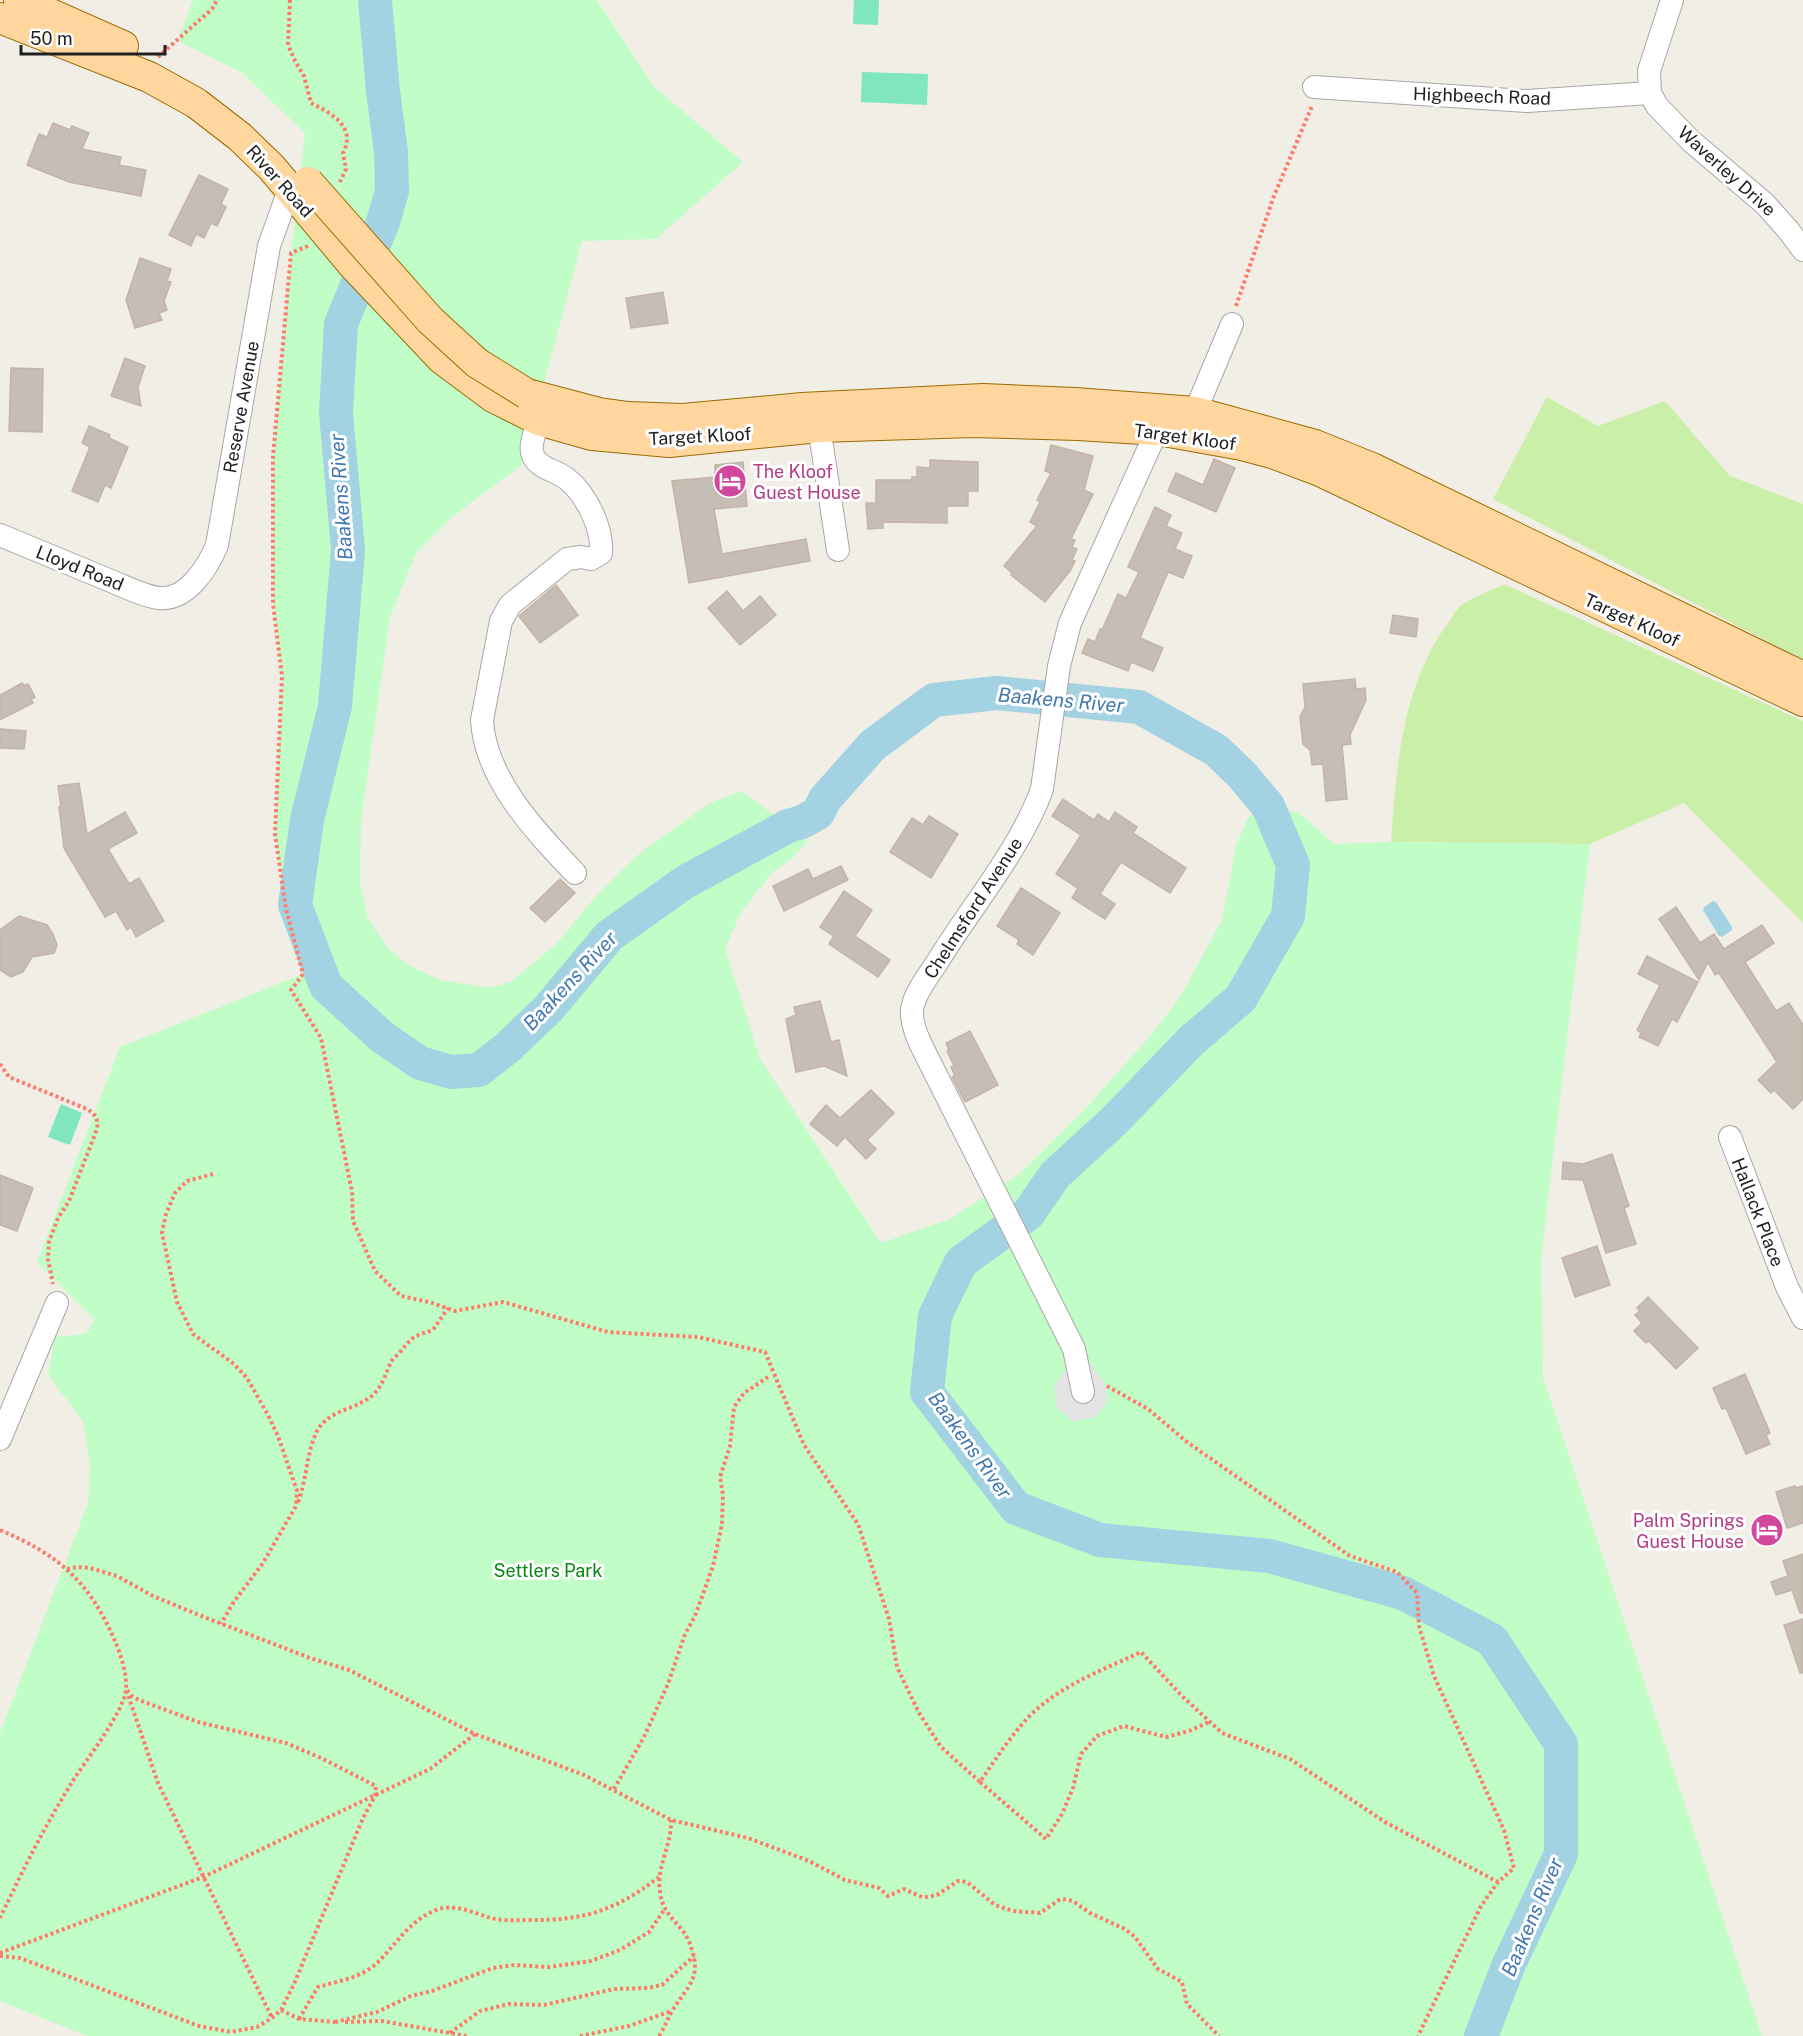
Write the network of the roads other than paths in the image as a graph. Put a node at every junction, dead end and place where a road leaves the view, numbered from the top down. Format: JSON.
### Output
{"nodes":[{"id":1,"x":19,"y":0,"type":"edge"},
{"id":2,"x":1672,"y":0,"type":"edge"},
{"id":3,"x":0,"y":18,"type":"edge"},
{"id":4,"x":1320,"y":87,"type":"road end"},
{"id":5,"x":1650,"y":93,"type":"junction"},
{"id":6,"x":297,"y":189,"type":"junction"},
{"id":7,"x":1803,"y":250,"type":"edge"},
{"id":8,"x":1232,"y":324,"type":"road end"},
{"id":9,"x":527,"y":408,"type":"junction"},
{"id":10,"x":1195,"y":412,"type":"junction"},
{"id":11,"x":1162,"y":420,"type":"junction"},
{"id":12,"x":819,"y":427,"type":"junction"},
{"id":13,"x":1452,"y":520,"type":"junction"},
{"id":14,"x":0,"y":535,"type":"edge"},
{"id":15,"x":838,"y":550,"type":"dead end"},
{"id":16,"x":160,"y":598,"type":"joint"},
{"id":17,"x":1803,"y":677,"type":"edge"},
{"id":18,"x":1803,"y":701,"type":"edge"},
{"id":19,"x":575,"y":873,"type":"dead end"},
{"id":20,"x":1730,"y":1137,"type":"dead end"},
{"id":21,"x":57,"y":1303,"type":"road end"},
{"id":22,"x":1803,"y":1318,"type":"edge"},
{"id":23,"x":1083,"y":1392,"type":"dead end"},
{"id":24,"x":0,"y":1439,"type":"edge"}],
"edges":[{"from":1,"to":6,"type":"main road","name":"River Road"},
{"from":2,"to":5,"type":"street"},
{"from":3,"to":6,"type":"main road","name":"River Road"},
{"from":4,"to":5,"type":"street","name":"Highbeech Road"},
{"from":5,"to":7,"type":"street","name":"Waverley Drive"},
{"from":6,"to":9,"type":"main road","name":"River Road","bridge":true},
{"from":6,"to":9,"type":"main road","name":"River Road"},
{"from":6,"to":16,"type":"street","name":"Reserve Avenue"},
{"from":8,"to":10,"type":"street"},
{"from":9,"to":11,"type":"main road","name":"Target Kloof"},
{"from":9,"to":12,"type":"main road","name":"Target Kloof"},
{"from":9,"to":19,"type":"street"},
{"from":10,"to":11,"type":"main road","name":"Target Kloof"},
{"from":10,"to":13,"type":"main road","name":"Target Kloof"},
{"from":11,"to":12,"type":"main road","name":"Target Kloof"},
{"from":11,"to":13,"type":"main road","name":"Target Kloof"},
{"from":11,"to":23,"type":"street","name":"Chelmsford Avenue"},
{"from":12,"to":15,"type":"street"},
{"from":13,"to":17,"type":"main road","name":"Target Kloof"},
{"from":13,"to":18,"type":"main road","name":"Target Kloof"},
{"from":14,"to":16,"type":"street","name":"Lloyd Road"},
{"from":20,"to":22,"type":"street","name":"Hallack Place"},
{"from":21,"to":24,"type":"street"}]}
